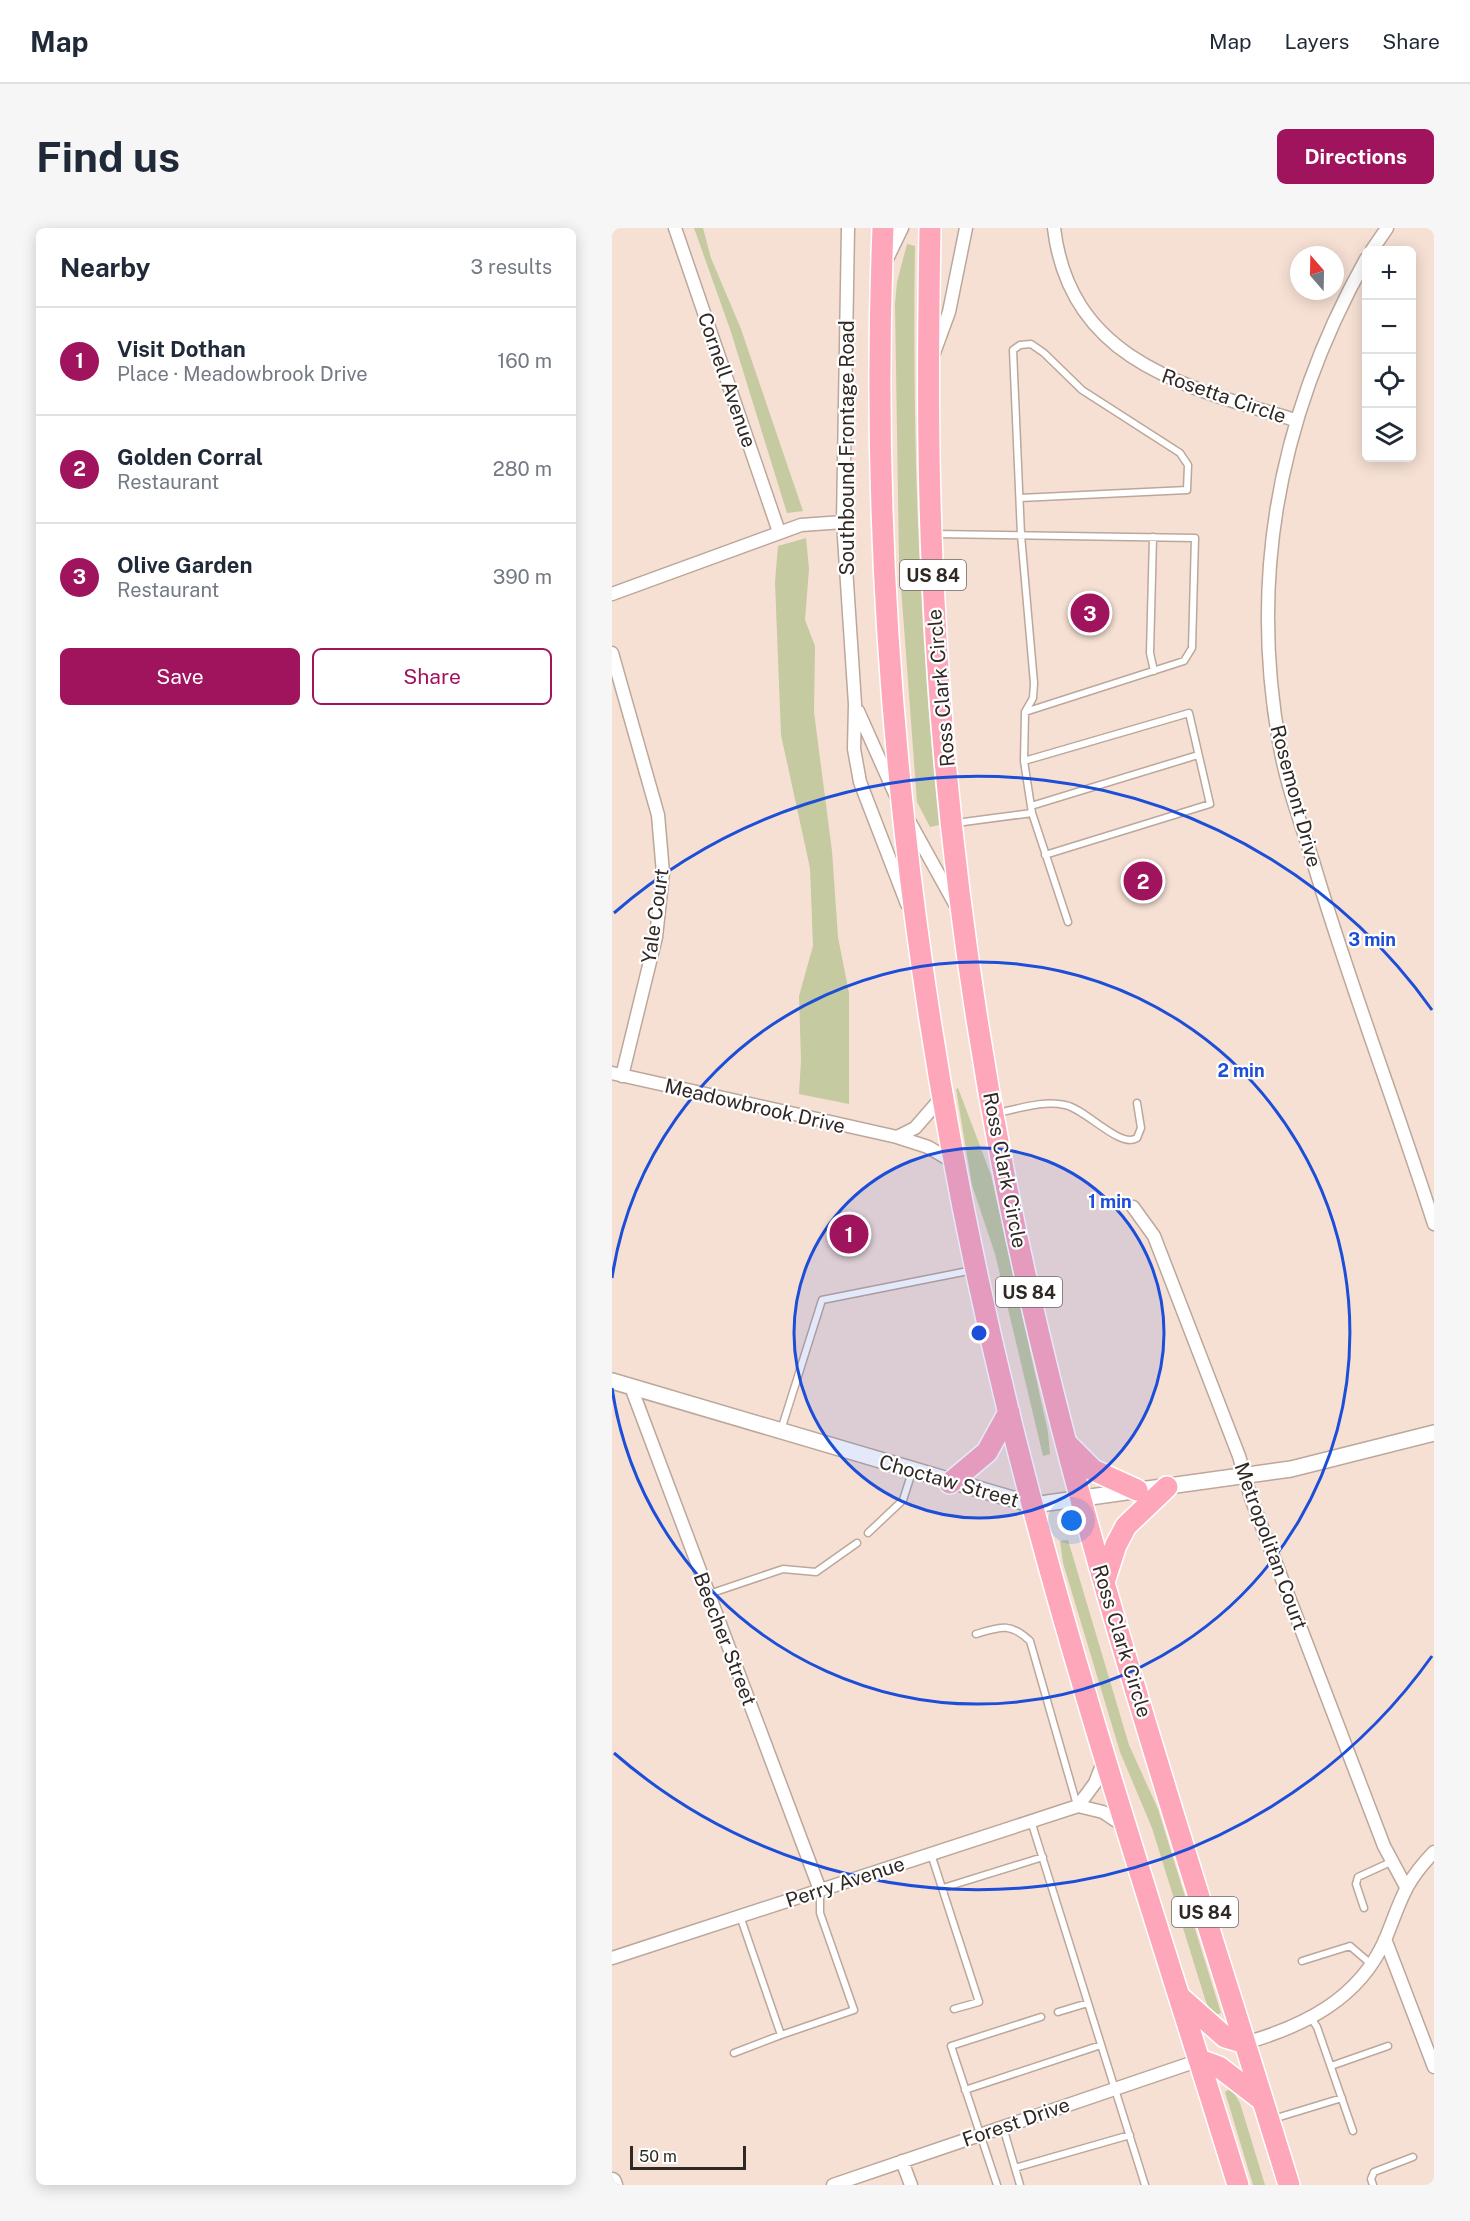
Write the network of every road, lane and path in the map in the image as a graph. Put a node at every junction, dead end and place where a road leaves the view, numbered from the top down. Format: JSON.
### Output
{"nodes":[{"id":1,"x":675,"y":228,"type":"edge"},
{"id":2,"x":848,"y":228,"type":"edge"},
{"id":3,"x":883,"y":228,"type":"edge"},
{"id":4,"x":902,"y":228,"type":"edge"},
{"id":5,"x":930,"y":228,"type":"edge"},
{"id":6,"x":966,"y":228,"type":"edge"},
{"id":7,"x":1054,"y":228,"type":"edge"},
{"id":8,"x":1388,"y":228,"type":"edge"},
{"id":9,"x":1375,"y":246,"type":"edge"},
{"id":10,"x":1362,"y":266,"type":"edge"},
{"id":11,"x":881,"y":271,"type":"junction"},
{"id":12,"x":928,"y":368,"type":"junction"},
{"id":13,"x":1295,"y":420,"type":"junction"},
{"id":14,"x":1020,"y":498,"type":"junction"},
{"id":15,"x":843,"y":522,"type":"junction"},
{"id":16,"x":779,"y":532,"type":"junction"},
{"id":17,"x":931,"y":534,"type":"junction"},
{"id":18,"x":1021,"y":535,"type":"junction"},
{"id":19,"x":1153,"y":537,"type":"junction"},
{"id":20,"x":612,"y":594,"type":"edge"},
{"id":21,"x":612,"y":653,"type":"edge"},
{"id":22,"x":1154,"y":671,"type":"junction"},
{"id":23,"x":855,"y":704,"type":"junction"},
{"id":24,"x":1026,"y":712,"type":"junction"},
{"id":25,"x":1198,"y":755,"type":"junction"},
{"id":26,"x":1024,"y":761,"type":"junction"},
{"id":27,"x":1031,"y":806,"type":"junction"},
{"id":28,"x":905,"y":813,"type":"junction"},
{"id":29,"x":1032,"y":813,"type":"junction"},
{"id":30,"x":952,"y":824,"type":"junction"},
{"id":31,"x":1046,"y":855,"type":"junction"},
{"id":32,"x":964,"y":920,"type":"junction"},
{"id":33,"x":1068,"y":922,"type":"dead end"},
{"id":34,"x":919,"y":935,"type":"junction"},
{"id":35,"x":617,"y":1075,"type":"edge"},
{"id":36,"x":942,"y":1097,"type":"junction"},
{"id":37,"x":1137,"y":1103,"type":"dead end"},
{"id":38,"x":993,"y":1114,"type":"junction"},
{"id":39,"x":897,"y":1137,"type":"junction"},
{"id":40,"x":955,"y":1163,"type":"junction"},
{"id":41,"x":1133,"y":1207,"type":"dead end"},
{"id":42,"x":1434,"y":1224,"type":"edge"},
{"id":43,"x":976,"y":1269,"type":"junction"},
{"id":44,"x":612,"y":1381,"type":"edge"},
{"id":45,"x":631,"y":1387,"type":"junction"},
{"id":46,"x":1009,"y":1412,"type":"junction"},
{"id":47,"x":780,"y":1432,"type":"junction"},
{"id":48,"x":1434,"y":1433,"type":"edge"},
{"id":49,"x":1064,"y":1441,"type":"junction"},
{"id":50,"x":913,"y":1471,"type":"junction"},
{"id":51,"x":1245,"y":1476,"type":"junction"},
{"id":52,"x":950,"y":1482,"type":"junction"},
{"id":53,"x":1167,"y":1487,"type":"junction"},
{"id":54,"x":1137,"y":1490,"type":"junction"},
{"id":55,"x":1080,"y":1498,"type":"junction"},
{"id":56,"x":1033,"y":1506,"type":"junction"},
{"id":57,"x":868,"y":1533,"type":"dead end"},
{"id":58,"x":857,"y":1543,"type":"dead end"},
{"id":59,"x":1104,"y":1582,"type":"junction"},
{"id":60,"x":709,"y":1594,"type":"junction"},
{"id":61,"x":976,"y":1634,"type":"dead end"},
{"id":62,"x":1106,"y":1756,"type":"junction"},
{"id":63,"x":1078,"y":1806,"type":"junction"},
{"id":64,"x":1031,"y":1821,"type":"junction"},
{"id":65,"x":1129,"y":1830,"type":"junction"},
{"id":66,"x":1434,"y":1852,"type":"edge"},
{"id":67,"x":932,"y":1854,"type":"junction"},
{"id":68,"x":1043,"y":1857,"type":"junction"},
{"id":69,"x":1393,"y":1862,"type":"junction"},
{"id":70,"x":1406,"y":1887,"type":"junction"},
{"id":71,"x":943,"y":1888,"type":"junction"},
{"id":72,"x":820,"y":1890,"type":"junction"},
{"id":73,"x":1364,"y":1908,"type":"dead end"},
{"id":74,"x":740,"y":1916,"type":"junction"},
{"id":75,"x":1385,"y":1939,"type":"junction"},
{"id":76,"x":612,"y":1958,"type":"edge"},
{"id":77,"x":1302,"y":1961,"type":"dead end"},
{"id":78,"x":1372,"y":1965,"type":"junction"},
{"id":79,"x":1180,"y":1998,"type":"junction"},
{"id":80,"x":1088,"y":2002,"type":"junction"},
{"id":81,"x":954,"y":2009,"type":"dead end"},
{"id":82,"x":1058,"y":2012,"type":"dead end"},
{"id":83,"x":1041,"y":2018,"type":"dead end"},
{"id":84,"x":1311,"y":2018,"type":"junction"},
{"id":85,"x":781,"y":2035,"type":"junction"},
{"id":86,"x":1245,"y":2043,"type":"junction"},
{"id":87,"x":1101,"y":2045,"type":"junction"},
{"id":88,"x":1388,"y":2046,"type":"dead end"},
{"id":89,"x":734,"y":2053,"type":"dead end"},
{"id":90,"x":1200,"y":2060,"type":"junction"},
{"id":91,"x":1331,"y":2066,"type":"junction"},
{"id":92,"x":1434,"y":2067,"type":"edge"},
{"id":93,"x":1114,"y":2089,"type":"junction"},
{"id":94,"x":965,"y":2090,"type":"junction"},
{"id":95,"x":1341,"y":2098,"type":"junction"},
{"id":96,"x":1262,"y":2100,"type":"junction"},
{"id":97,"x":1269,"y":2121,"type":"junction"},
{"id":98,"x":1003,"y":2127,"type":"junction"},
{"id":99,"x":1353,"y":2131,"type":"dead end"},
{"id":100,"x":981,"y":2134,"type":"junction"},
{"id":101,"x":1130,"y":2135,"type":"junction"},
{"id":102,"x":1413,"y":2157,"type":"dead end"},
{"id":103,"x":902,"y":2161,"type":"junction"},
{"id":104,"x":1015,"y":2169,"type":"junction"},
{"id":105,"x":833,"y":2185,"type":"edge"},
{"id":106,"x":911,"y":2185,"type":"edge"},
{"id":107,"x":997,"y":2185,"type":"edge"},
{"id":108,"x":1020,"y":2185,"type":"edge"},
{"id":109,"x":1145,"y":2185,"type":"edge"},
{"id":110,"x":1238,"y":2185,"type":"edge"},
{"id":111,"x":1288,"y":2185,"type":"edge"},
{"id":112,"x":1373,"y":2185,"type":"edge"}],
"edges":[{"from":1,"to":16,"type":"street","name":"Cornell Avenue"},
{"from":2,"to":15,"type":"street","name":"Southbound Frontage Road"},
{"from":3,"to":11,"type":"highway","number":"US 84"},
{"from":4,"to":11,"type":"street"},
{"from":5,"to":12,"type":"highway","name":"Ross Clark Circle","number":"US 84"},
{"from":6,"to":12,"type":"street"},
{"from":7,"to":13,"type":"street","name":"Rosetta Circle"},
{"from":8,"to":9,"type":"street"},
{"from":10,"to":13,"type":"street","name":"Rosemont Drive"},
{"from":11,"to":28,"type":"highway","number":"US 84"},
{"from":12,"to":17,"type":"highway","name":"Ross Clark Circle","number":"US 84"},
{"from":13,"to":42,"type":"street","name":"Rosemont Drive"},
{"from":14,"to":14,"type":"lane"},
{"from":14,"to":18,"type":"lane"},
{"from":15,"to":16,"type":"street"},
{"from":15,"to":23,"type":"street","name":"Southbound Frontage Road"},
{"from":16,"to":20,"type":"street"},
{"from":17,"to":18,"type":"lane"},
{"from":17,"to":30,"type":"highway","name":"Ross Clark Circle","number":"US 84"},
{"from":18,"to":19,"type":"lane"},
{"from":18,"to":24,"type":"lane"},
{"from":19,"to":22,"type":"lane"},
{"from":19,"to":22,"type":"lane"},
{"from":21,"to":35,"type":"street","name":"Yale Court"},
{"from":22,"to":24,"type":"lane"},
{"from":23,"to":28,"type":"street","name":"Southbound Frontage Road"},
{"from":23,"to":34,"type":"street","name":"Southbound Frontage Road"},
{"from":24,"to":26,"type":"lane"},
{"from":25,"to":26,"type":"lane"},
{"from":25,"to":27,"type":"lane"},
{"from":25,"to":31,"type":"lane"},
{"from":26,"to":27,"type":"lane"},
{"from":27,"to":29,"type":"lane"},
{"from":28,"to":32,"type":"street","name":"Southbound Frontage Road"},
{"from":28,"to":34,"type":"highway","number":"US 84"},
{"from":29,"to":30,"type":"lane"},
{"from":29,"to":31,"type":"lane"},
{"from":30,"to":32,"type":"highway","name":"Ross Clark Circle","number":"US 84"},
{"from":31,"to":33,"type":"lane"},
{"from":32,"to":38,"type":"highway","name":"Ross Clark Circle","number":"US 84"},
{"from":34,"to":36,"type":"highway","number":"US 84"},
{"from":35,"to":39,"type":"street","name":"Meadowbrook Drive"},
{"from":36,"to":39,"type":"street"},
{"from":36,"to":40,"type":"highway","number":"US 84"},
{"from":37,"to":38,"type":"lane"},
{"from":38,"to":49,"type":"highway","name":"Ross Clark Circle","number":"US 84"},
{"from":39,"to":40,"type":"street","name":"Meadowbrook Drive"},
{"from":40,"to":43,"type":"highway","number":"US 84"},
{"from":41,"to":51,"type":"street","name":"Metropolitan Court"},
{"from":43,"to":46,"type":"highway","number":"US 84"},
{"from":43,"to":47,"type":"lane"},
{"from":44,"to":45,"type":"street","name":"Choctaw Street"},
{"from":45,"to":47,"type":"street","name":"Choctaw Street"},
{"from":45,"to":60,"type":"street","name":"Beecher Street"},
{"from":46,"to":52,"type":"highway"},
{"from":46,"to":56,"type":"highway","number":"US 84"},
{"from":47,"to":50,"type":"street","name":"Choctaw Street"},
{"from":48,"to":51,"type":"street","name":"Choctaw Street"},
{"from":49,"to":54,"type":"highway"},
{"from":49,"to":55,"type":"highway","name":"Ross Clark Circle","number":"US 84"},
{"from":50,"to":52,"type":"street","name":"Choctaw Street"},
{"from":50,"to":57,"type":"lane"},
{"from":51,"to":53,"type":"street","name":"Choctaw Street"},
{"from":51,"to":69,"type":"street","name":"Metropolitan Court"},
{"from":52,"to":56,"type":"street","name":"Choctaw Street"},
{"from":53,"to":54,"type":"street","name":"Choctaw Street"},
{"from":53,"to":59,"type":"highway"},
{"from":54,"to":55,"type":"street","name":"Choctaw Street"},
{"from":55,"to":56,"type":"street","name":"Choctaw Street"},
{"from":55,"to":59,"type":"highway","name":"Ross Clark Circle","number":"US 84"},
{"from":56,"to":62,"type":"highway","number":"US 84"},
{"from":58,"to":60,"type":"lane"},
{"from":59,"to":86,"type":"highway","name":"Ross Clark Circle","number":"US 84"},
{"from":60,"to":72,"type":"street","name":"Beecher Street"},
{"from":61,"to":63,"type":"lane"},
{"from":62,"to":63,"type":"street"},
{"from":62,"to":65,"type":"highway","number":"US 84"},
{"from":63,"to":64,"type":"street","name":"Perry Avenue"},
{"from":63,"to":65,"type":"street"},
{"from":64,"to":67,"type":"street","name":"Perry Avenue"},
{"from":64,"to":68,"type":"lane"},
{"from":65,"to":79,"type":"highway","number":"US 84"},
{"from":66,"to":70,"type":"street"},
{"from":67,"to":71,"type":"lane"},
{"from":67,"to":72,"type":"street","name":"Perry Avenue"},
{"from":68,"to":71,"type":"lane"},
{"from":68,"to":80,"type":"lane"},
{"from":69,"to":70,"type":"street","name":"Metropolitan Court"},
{"from":69,"to":73,"type":"lane"},
{"from":70,"to":75,"type":"street"},
{"from":71,"to":81,"type":"lane"},
{"from":72,"to":74,"type":"street","name":"Perry Avenue"},
{"from":72,"to":85,"type":"lane"},
{"from":74,"to":76,"type":"street","name":"Perry Avenue"},
{"from":74,"to":85,"type":"lane"},
{"from":75,"to":78,"type":"street"},
{"from":75,"to":92,"type":"street"},
{"from":77,"to":78,"type":"lane"},
{"from":78,"to":84,"type":"street"},
{"from":79,"to":86,"type":"highway"},
{"from":79,"to":90,"type":"highway","number":"US 84"},
{"from":80,"to":82,"type":"lane"},
{"from":80,"to":87,"type":"lane"},
{"from":83,"to":94,"type":"lane"},
{"from":84,"to":86,"type":"street"},
{"from":84,"to":91,"type":"lane"},
{"from":85,"to":89,"type":"lane"},
{"from":86,"to":96,"type":"highway","name":"Ross Clark Circle","number":"US 84"},
{"from":87,"to":93,"type":"lane"},
{"from":87,"to":94,"type":"lane"},
{"from":88,"to":91,"type":"lane"},
{"from":90,"to":93,"type":"street","name":"Forest Drive"},
{"from":90,"to":96,"type":"highway"},
{"from":90,"to":110,"type":"highway","number":"US 84"},
{"from":91,"to":95,"type":"lane"},
{"from":93,"to":98,"type":"street","name":"Forest Drive"},
{"from":93,"to":101,"type":"lane"},
{"from":94,"to":100,"type":"lane"},
{"from":95,"to":97,"type":"lane"},
{"from":95,"to":99,"type":"lane"},
{"from":96,"to":97,"type":"highway","name":"Ross Clark Circle","number":"US 84"},
{"from":97,"to":111,"type":"highway","name":"Ross Clark Circle","number":"US 84"},
{"from":98,"to":100,"type":"street","name":"Forest Drive"},
{"from":98,"to":104,"type":"lane"},
{"from":100,"to":103,"type":"street","name":"Forest Drive"},
{"from":100,"to":107,"type":"lane"},
{"from":101,"to":104,"type":"lane"},
{"from":101,"to":109,"type":"lane"},
{"from":102,"to":112,"type":"lane"},
{"from":103,"to":105,"type":"street","name":"Forest Drive"},
{"from":103,"to":106,"type":"street"},
{"from":104,"to":108,"type":"lane"}]}
